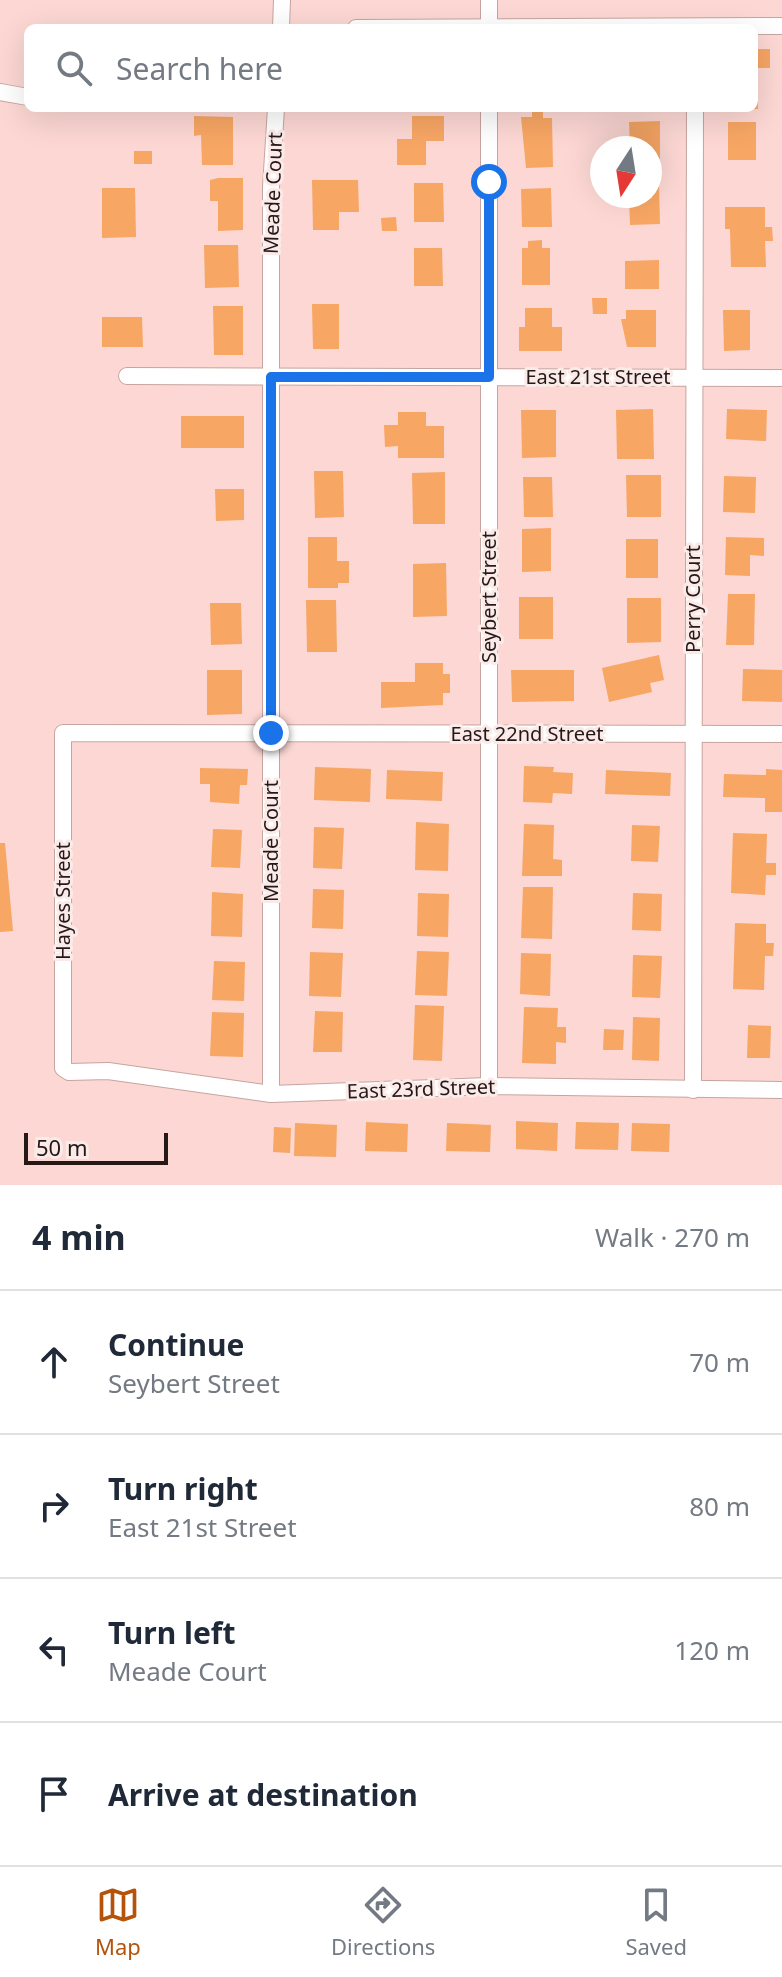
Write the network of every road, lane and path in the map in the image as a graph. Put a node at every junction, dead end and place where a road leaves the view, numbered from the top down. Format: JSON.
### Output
{"nodes":[{"id":1,"x":282,"y":0,"type":"edge"},
{"id":2,"x":489,"y":0,"type":"edge"},
{"id":3,"x":281,"y":24,"type":"edge"},
{"id":4,"x":489,"y":24,"type":"edge"},
{"id":5,"x":758,"y":26,"type":"edge"},
{"id":6,"x":782,"y":26,"type":"edge"},
{"id":7,"x":0,"y":92,"type":"edge"},
{"id":8,"x":24,"y":96,"type":"edge"},
{"id":9,"x":276,"y":112,"type":"edge"},
{"id":10,"x":489,"y":112,"type":"edge"},
{"id":11,"x":695,"y":112,"type":"edge"},
{"id":12,"x":127,"y":376,"type":"dead end"},
{"id":13,"x":271,"y":377,"type":"junction"},
{"id":14,"x":489,"y":377,"type":"junction"},
{"id":15,"x":693,"y":377,"type":"junction"},
{"id":16,"x":782,"y":378,"type":"edge"},
{"id":17,"x":63,"y":733,"type":"joint"},
{"id":18,"x":271,"y":733,"type":"junction"},
{"id":19,"x":489,"y":734,"type":"junction"},
{"id":20,"x":693,"y":734,"type":"junction"},
{"id":21,"x":782,"y":734,"type":"edge"},
{"id":22,"x":63,"y":1068,"type":"joint"},
{"id":23,"x":489,"y":1086,"type":"junction"},
{"id":24,"x":693,"y":1090,"type":"junction"},
{"id":25,"x":782,"y":1090,"type":"edge"},
{"id":26,"x":271,"y":1094,"type":"junction"}],
"edges":[{"from":1,"to":3,"type":"street"},
{"from":2,"to":4,"type":"street"},
{"from":5,"to":6,"type":"street"},
{"from":7,"to":8,"type":"street"},
{"from":9,"to":13,"type":"street","name":"Meade Court"},
{"from":10,"to":14,"type":"street","name":"Seybert Street"},
{"from":11,"to":15,"type":"street","name":"Perry Court"},
{"from":12,"to":13,"type":"street","name":"East 21st Street"},
{"from":13,"to":14,"type":"street","name":"East 21st Street"},
{"from":13,"to":18,"type":"street","name":"Meade Court"},
{"from":14,"to":15,"type":"street","name":"East 21st Street"},
{"from":14,"to":19,"type":"street","name":"Seybert Street"},
{"from":15,"to":16,"type":"street","name":"East 21st Street"},
{"from":15,"to":20,"type":"street","name":"Perry Court"},
{"from":17,"to":18,"type":"street","name":"East 22nd Street"},
{"from":17,"to":22,"type":"street","name":"Hayes Street"},
{"from":18,"to":19,"type":"street","name":"East 22nd Street"},
{"from":18,"to":26,"type":"street","name":"Meade Court"},
{"from":19,"to":20,"type":"street","name":"East 22nd Street"},
{"from":19,"to":23,"type":"street","name":"Seybert Street"},
{"from":20,"to":21,"type":"street","name":"East 22nd Street"},
{"from":20,"to":24,"type":"street","name":"Perry Court"},
{"from":22,"to":26,"type":"street","name":"East 23rd Street"},
{"from":23,"to":24,"type":"street","name":"East 23rd Street"},
{"from":23,"to":26,"type":"street","name":"East 23rd Street"},
{"from":24,"to":25,"type":"street","name":"East 23rd Street"}]}
